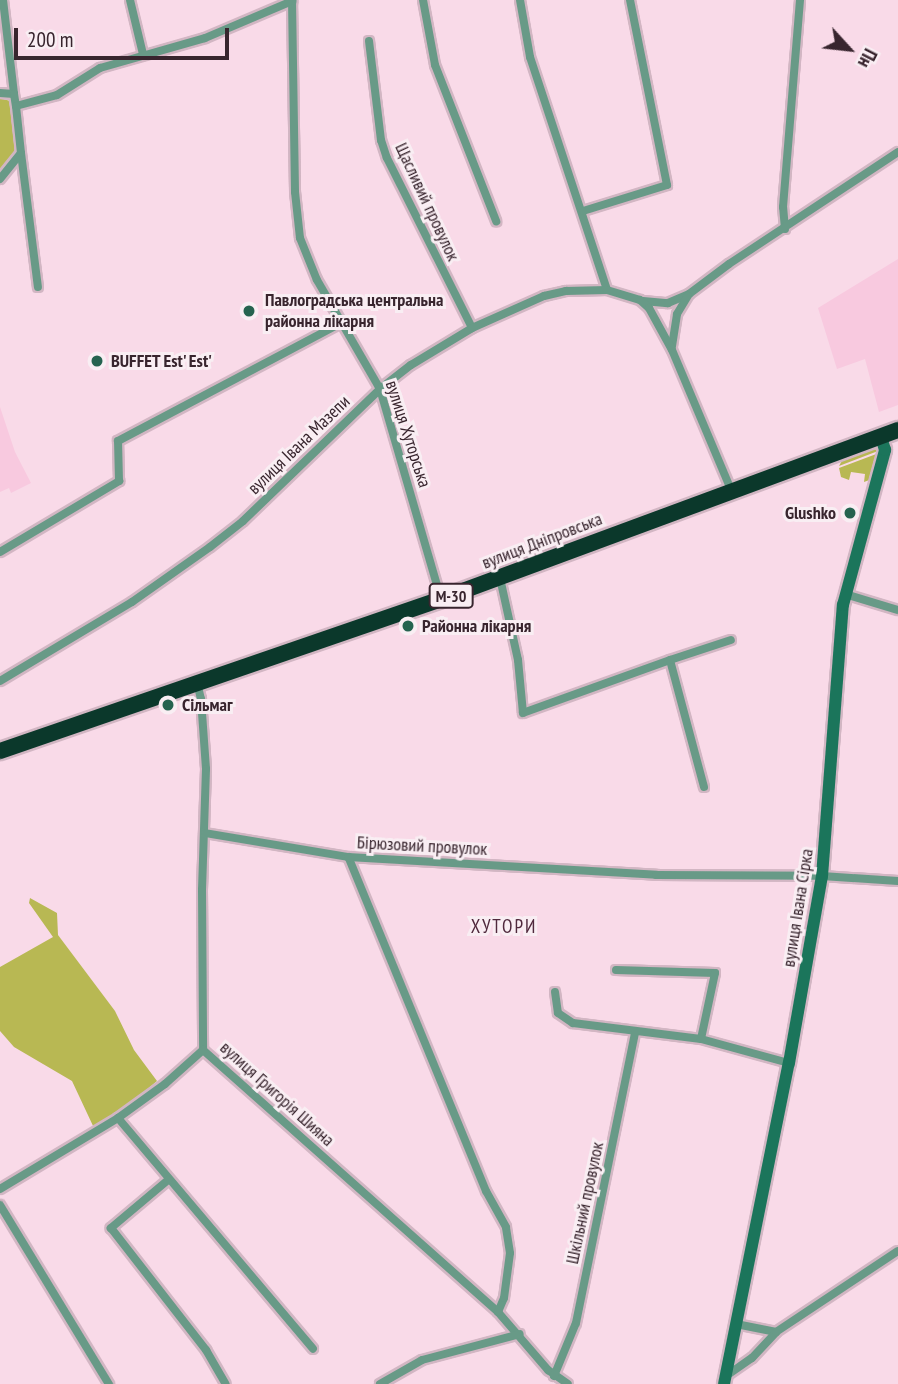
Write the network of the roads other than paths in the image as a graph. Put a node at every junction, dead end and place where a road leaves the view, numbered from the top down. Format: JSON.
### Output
{"nodes":[{"id":1,"x":3,"y":0,"type":"edge"},
{"id":2,"x":130,"y":0,"type":"edge"},
{"id":3,"x":422,"y":0,"type":"edge"},
{"id":4,"x":520,"y":0,"type":"edge"},
{"id":5,"x":630,"y":0,"type":"edge"},
{"id":6,"x":800,"y":0,"type":"edge"},
{"id":7,"x":292,"y":1,"type":"edge"},
{"id":8,"x":369,"y":41,"type":"dead end"},
{"id":9,"x":143,"y":54,"type":"junction"},
{"id":10,"x":0,"y":93,"type":"edge"},
{"id":11,"x":14,"y":94,"type":"junction"},
{"id":12,"x":16,"y":106,"type":"junction"},
{"id":13,"x":898,"y":152,"type":"edge"},
{"id":14,"x":21,"y":153,"type":"junction"},
{"id":15,"x":0,"y":179,"type":"edge"},
{"id":16,"x":583,"y":211,"type":"junction"},
{"id":17,"x":496,"y":221,"type":"dead end"},
{"id":18,"x":785,"y":229,"type":"junction"},
{"id":19,"x":38,"y":287,"type":"dead end"},
{"id":20,"x":607,"y":290,"type":"junction"},
{"id":21,"x":689,"y":294,"type":"junction"},
{"id":22,"x":640,"y":300,"type":"junction"},
{"id":23,"x":341,"y":323,"type":"junction"},
{"id":24,"x":472,"y":328,"type":"junction"},
{"id":25,"x":672,"y":350,"type":"junction"},
{"id":26,"x":380,"y":389,"type":"junction"},
{"id":27,"x":898,"y":430,"type":"edge"},
{"id":28,"x":881,"y":437,"type":"junction"},
{"id":29,"x":731,"y":490,"type":"junction"},
{"id":30,"x":0,"y":552,"type":"edge"},
{"id":31,"x":500,"y":578,"type":"junction"},
{"id":32,"x":845,"y":594,"type":"junction"},
{"id":33,"x":441,"y":599,"type":"junction"},
{"id":34,"x":898,"y":610,"type":"edge"},
{"id":35,"x":731,"y":640,"type":"dead end"},
{"id":36,"x":670,"y":660,"type":"junction"},
{"id":37,"x":0,"y":681,"type":"edge"},
{"id":38,"x":197,"y":682,"type":"junction"},
{"id":39,"x":0,"y":751,"type":"edge"},
{"id":40,"x":704,"y":786,"type":"dead end"},
{"id":41,"x":205,"y":833,"type":"junction"},
{"id":42,"x":348,"y":856,"type":"junction"},
{"id":43,"x":822,"y":876,"type":"junction"},
{"id":44,"x":898,"y":881,"type":"edge"},
{"id":45,"x":616,"y":970,"type":"dead end"},
{"id":46,"x":555,"y":992,"type":"dead end"},
{"id":47,"x":635,"y":1033,"type":"junction"},
{"id":48,"x":701,"y":1039,"type":"junction"},
{"id":49,"x":203,"y":1051,"type":"junction"},
{"id":50,"x":789,"y":1063,"type":"junction"},
{"id":51,"x":118,"y":1118,"type":"junction"},
{"id":52,"x":167,"y":1180,"type":"junction"},
{"id":53,"x":0,"y":1189,"type":"edge"},
{"id":54,"x":0,"y":1205,"type":"edge"},
{"id":55,"x":898,"y":1251,"type":"edge"},
{"id":56,"x":498,"y":1312,"type":"junction"},
{"id":57,"x":736,"y":1324,"type":"junction"},
{"id":58,"x":776,"y":1332,"type":"junction"},
{"id":59,"x":520,"y":1334,"type":"junction"},
{"id":60,"x":313,"y":1349,"type":"dead end"},
{"id":61,"x":554,"y":1376,"type":"junction"},
{"id":62,"x":725,"y":1380,"type":"edge"},
{"id":63,"x":109,"y":1384,"type":"edge"},
{"id":64,"x":226,"y":1384,"type":"edge"},
{"id":65,"x":380,"y":1384,"type":"edge"},
{"id":66,"x":568,"y":1384,"type":"edge"}],
"edges":[{"from":1,"to":11,"type":"street"},
{"from":2,"to":9,"type":"street"},
{"from":3,"to":17,"type":"street"},
{"from":4,"to":16,"type":"street"},
{"from":5,"to":16,"type":"street"},
{"from":6,"to":18,"type":"street"},
{"from":7,"to":9,"type":"street"},
{"from":7,"to":23,"type":"street","name":"вулиця Хуторська"},
{"from":8,"to":24,"type":"street","name":"Щасливий провулок"},
{"from":9,"to":12,"type":"street"},
{"from":10,"to":11,"type":"street"},
{"from":11,"to":12,"type":"street"},
{"from":12,"to":14,"type":"street"},
{"from":13,"to":18,"type":"street","name":"вулиця Івана Мазепи"},
{"from":14,"to":15,"type":"street"},
{"from":14,"to":19,"type":"street"},
{"from":16,"to":20,"type":"street"},
{"from":18,"to":21,"type":"street","name":"вулиця Івана Мазепи"},
{"from":20,"to":22,"type":"street","name":"вулиця Івана Мазепи"},
{"from":20,"to":24,"type":"street","name":"вулиця Івана Мазепи"},
{"from":21,"to":22,"type":"street","name":"вулиця Івана Мазепи"},
{"from":21,"to":25,"type":"street","name":"вулиця Івана Мазепи"},
{"from":22,"to":25,"type":"street"},
{"from":23,"to":26,"type":"street","name":"вулиця Хуторська"},
{"from":23,"to":30,"type":"street"},
{"from":24,"to":26,"type":"street","name":"вулиця Івана Мазепи"},
{"from":25,"to":29,"type":"street"},
{"from":26,"to":33,"type":"street","name":"вулиця Хуторська"},
{"from":26,"to":37,"type":"street","name":"вулиця Івана Мазепи"},
{"from":27,"to":28,"type":"highway","name":"вулиця Дніпровська","number":"М-30"},
{"from":28,"to":29,"type":"highway","name":"вулиця Дніпровська","number":"М-30"},
{"from":28,"to":32,"type":"street","name":"вулиця Івана Сірка"},
{"from":29,"to":31,"type":"highway","name":"вулиця Дніпровська","number":"М-30"},
{"from":31,"to":33,"type":"highway","name":"вулиця Дніпровська","number":"М-30"},
{"from":31,"to":36,"type":"street"},
{"from":32,"to":34,"type":"street"},
{"from":32,"to":43,"type":"street","name":"вулиця Івана Сірка"},
{"from":33,"to":38,"type":"highway","name":"вулиця Дніпровська","number":"М-30"},
{"from":35,"to":36,"type":"street"},
{"from":36,"to":40,"type":"street"},
{"from":38,"to":39,"type":"highway","name":"вулиця Дніпровська","number":"М-30"},
{"from":38,"to":41,"type":"street","name":"вулиця Григорія Шияна"},
{"from":41,"to":42,"type":"street"},
{"from":41,"to":49,"type":"street","name":"вулиця Григорія Шияна"},
{"from":42,"to":43,"type":"street","name":"Бірюзовий провулок"},
{"from":42,"to":56,"type":"street","name":"Бірюзовий провулок"},
{"from":43,"to":44,"type":"street","name":"Бірюзовий провулок"},
{"from":43,"to":50,"type":"street","name":"вулиця Івана Сірка"},
{"from":45,"to":48,"type":"street"},
{"from":46,"to":47,"type":"street"},
{"from":47,"to":48,"type":"street"},
{"from":47,"to":61,"type":"street","name":"Шкільний провулок"},
{"from":48,"to":50,"type":"street"},
{"from":49,"to":51,"type":"street"},
{"from":49,"to":56,"type":"street","name":"вулиця Григорія Шияна"},
{"from":50,"to":57,"type":"street","name":"вулиця Івана Сірка"},
{"from":51,"to":52,"type":"street"},
{"from":51,"to":53,"type":"street"},
{"from":52,"to":60,"type":"street"},
{"from":52,"to":64,"type":"street"},
{"from":54,"to":63,"type":"street"},
{"from":55,"to":58,"type":"street"},
{"from":56,"to":59,"type":"street","name":"вулиця Григорія Шияна"},
{"from":57,"to":58,"type":"street"},
{"from":57,"to":62,"type":"street","name":"вулиця Івана Сірка"},
{"from":58,"to":62,"type":"street"},
{"from":59,"to":61,"type":"street","name":"вулиця Григорія Шияна"},
{"from":59,"to":65,"type":"street"},
{"from":61,"to":66,"type":"street","name":"вулиця Григорія Шияна"}]}
